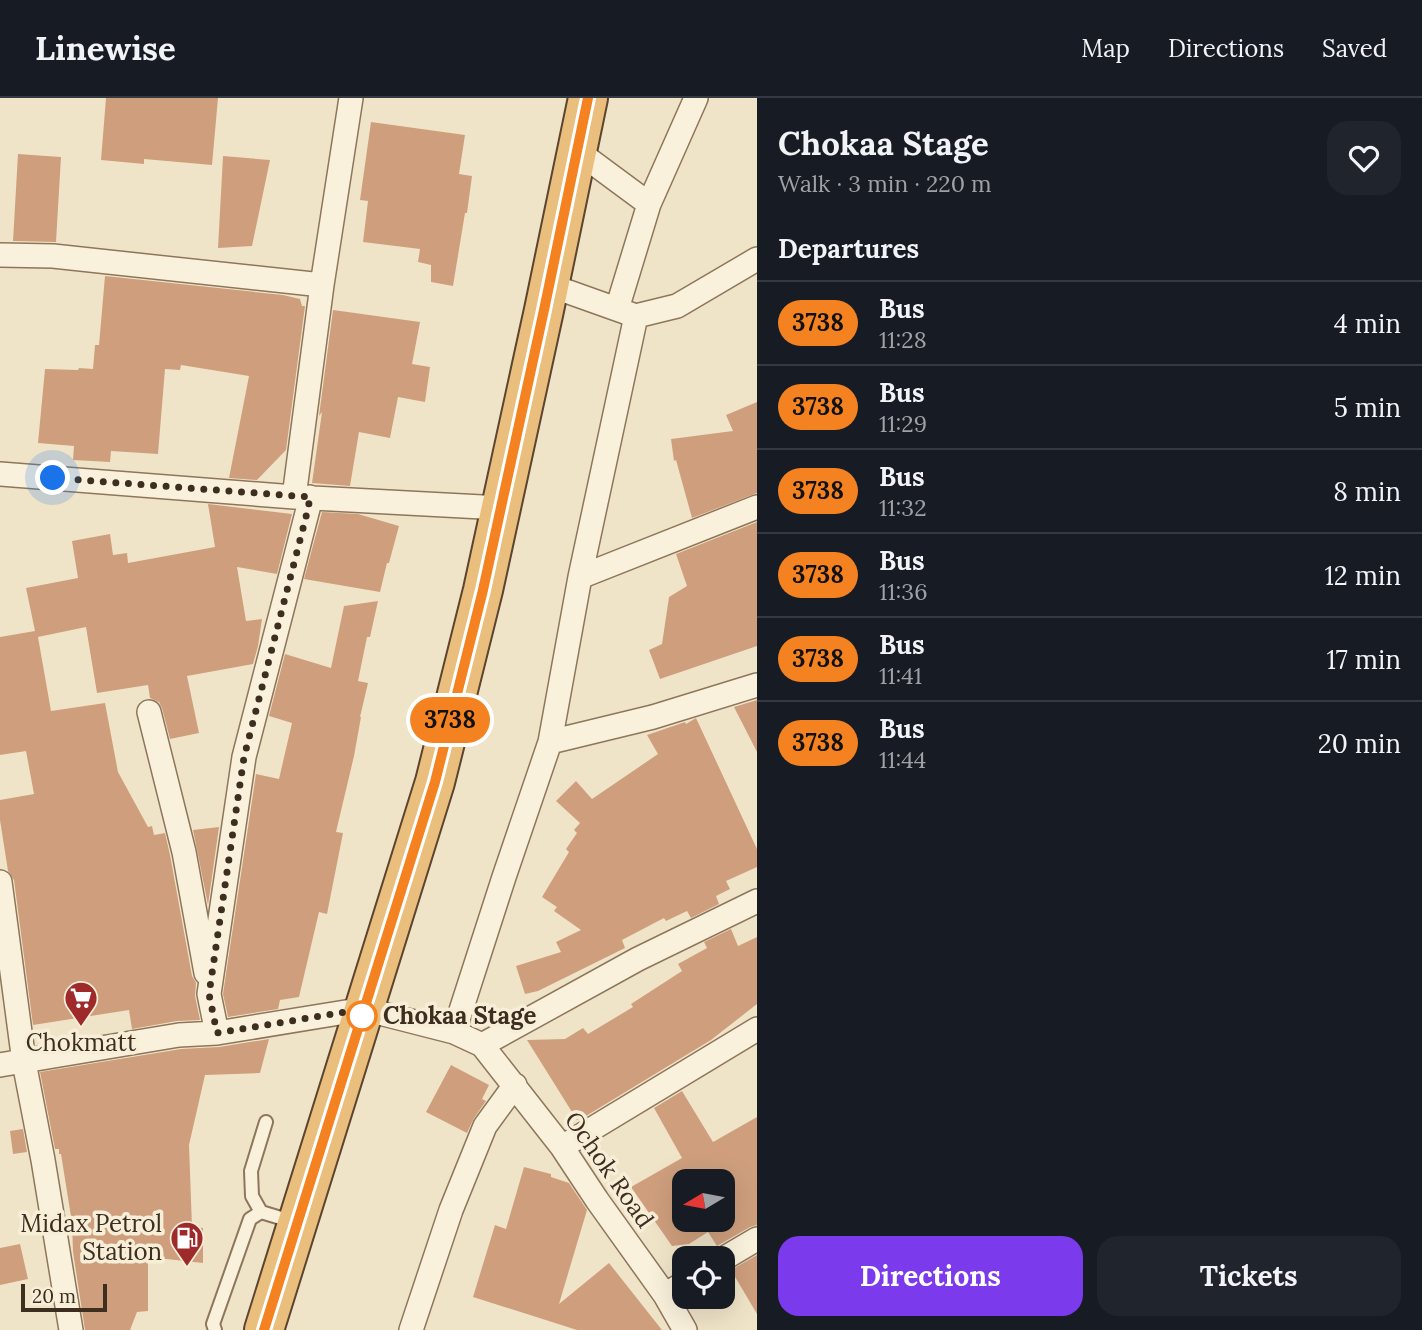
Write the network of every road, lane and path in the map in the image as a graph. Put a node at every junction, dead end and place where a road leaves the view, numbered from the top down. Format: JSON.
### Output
{"nodes":[{"id":1,"x":351,"y":98,"type":"edge"},
{"id":2,"x":588,"y":98,"type":"edge"},
{"id":3,"x":696,"y":98,"type":"edge"},
{"id":4,"x":576,"y":150,"type":"junction"},
{"id":5,"x":649,"y":204,"type":"junction"},
{"id":6,"x":0,"y":256,"type":"edge"},
{"id":7,"x":757,"y":259,"type":"edge"},
{"id":8,"x":322,"y":285,"type":"junction"},
{"id":9,"x":549,"y":285,"type":"junction"},
{"id":10,"x":627,"y":313,"type":"junction"},
{"id":11,"x":0,"y":474,"type":"edge"},
{"id":12,"x":302,"y":497,"type":"junction"},
{"id":13,"x":757,"y":507,"type":"edge"},
{"id":14,"x":501,"y":508,"type":"junction"},
{"id":15,"x":580,"y":577,"type":"junction"},
{"id":16,"x":757,"y":685,"type":"edge"},
{"id":17,"x":149,"y":712,"type":"dead end"},
{"id":18,"x":550,"y":742,"type":"junction"},
{"id":19,"x":0,"y":881,"type":"edge"},
{"id":20,"x":757,"y":901,"type":"edge"},
{"id":21,"x":209,"y":994,"type":"junction"},
{"id":22,"x":364,"y":1009,"type":"junction"},
{"id":23,"x":757,"y":1030,"type":"edge"},
{"id":24,"x":454,"y":1032,"type":"junction"},
{"id":25,"x":217,"y":1033,"type":"junction"},
{"id":26,"x":482,"y":1045,"type":"junction"},
{"id":27,"x":24,"y":1062,"type":"junction"},
{"id":28,"x":0,"y":1065,"type":"edge"},
{"id":29,"x":515,"y":1085,"type":"junction"},
{"id":30,"x":266,"y":1122,"type":"dead end"},
{"id":31,"x":562,"y":1147,"type":"junction"},
{"id":32,"x":261,"y":1213,"type":"junction"},
{"id":33,"x":298,"y":1223,"type":"junction"},
{"id":34,"x":757,"y":1238,"type":"edge"},
{"id":35,"x":735,"y":1252,"type":"edge"},
{"id":36,"x":672,"y":1286,"type":"edge"},
{"id":37,"x":680,"y":1309,"type":"edge"},
{"id":38,"x":71,"y":1330,"type":"edge"},
{"id":39,"x":215,"y":1330,"type":"edge"},
{"id":40,"x":264,"y":1330,"type":"edge"},
{"id":41,"x":411,"y":1330,"type":"edge"},
{"id":42,"x":685,"y":1330,"type":"edge"}],
"edges":[{"from":1,"to":8,"type":"street"},
{"from":2,"to":4,"type":"highway"},
{"from":3,"to":5,"type":"street"},
{"from":4,"to":5,"type":"street"},
{"from":4,"to":9,"type":"highway"},
{"from":5,"to":10,"type":"street"},
{"from":6,"to":8,"type":"street"},
{"from":7,"to":10,"type":"street"},
{"from":8,"to":12,"type":"street"},
{"from":9,"to":10,"type":"street"},
{"from":9,"to":14,"type":"highway"},
{"from":10,"to":15,"type":"street"},
{"from":11,"to":12,"type":"street"},
{"from":12,"to":14,"type":"street"},
{"from":12,"to":21,"type":"street"},
{"from":13,"to":15,"type":"street"},
{"from":14,"to":22,"type":"highway"},
{"from":15,"to":18,"type":"street"},
{"from":16,"to":18,"type":"street"},
{"from":17,"to":21,"type":"street"},
{"from":18,"to":24,"type":"street"},
{"from":19,"to":27,"type":"street"},
{"from":20,"to":26,"type":"street"},
{"from":21,"to":25,"type":"street"},
{"from":22,"to":24,"type":"street"},
{"from":22,"to":25,"type":"street"},
{"from":22,"to":33,"type":"highway"},
{"from":23,"to":31,"type":"street"},
{"from":24,"to":26,"type":"street"},
{"from":25,"to":27,"type":"street"},
{"from":26,"to":29,"type":"street","name":"Ochok Road"},
{"from":27,"to":28,"type":"street"},
{"from":27,"to":38,"type":"street"},
{"from":29,"to":31,"type":"street","name":"Ochok Road"},
{"from":29,"to":41,"type":"street"},
{"from":30,"to":32,"type":"lane"},
{"from":31,"to":36,"type":"street","name":"Ochok Road"},
{"from":32,"to":33,"type":"lane"},
{"from":32,"to":39,"type":"lane"},
{"from":33,"to":40,"type":"highway"},
{"from":34,"to":35,"type":"street"},
{"from":37,"to":42,"type":"street","name":"Ochok Road"}]}
